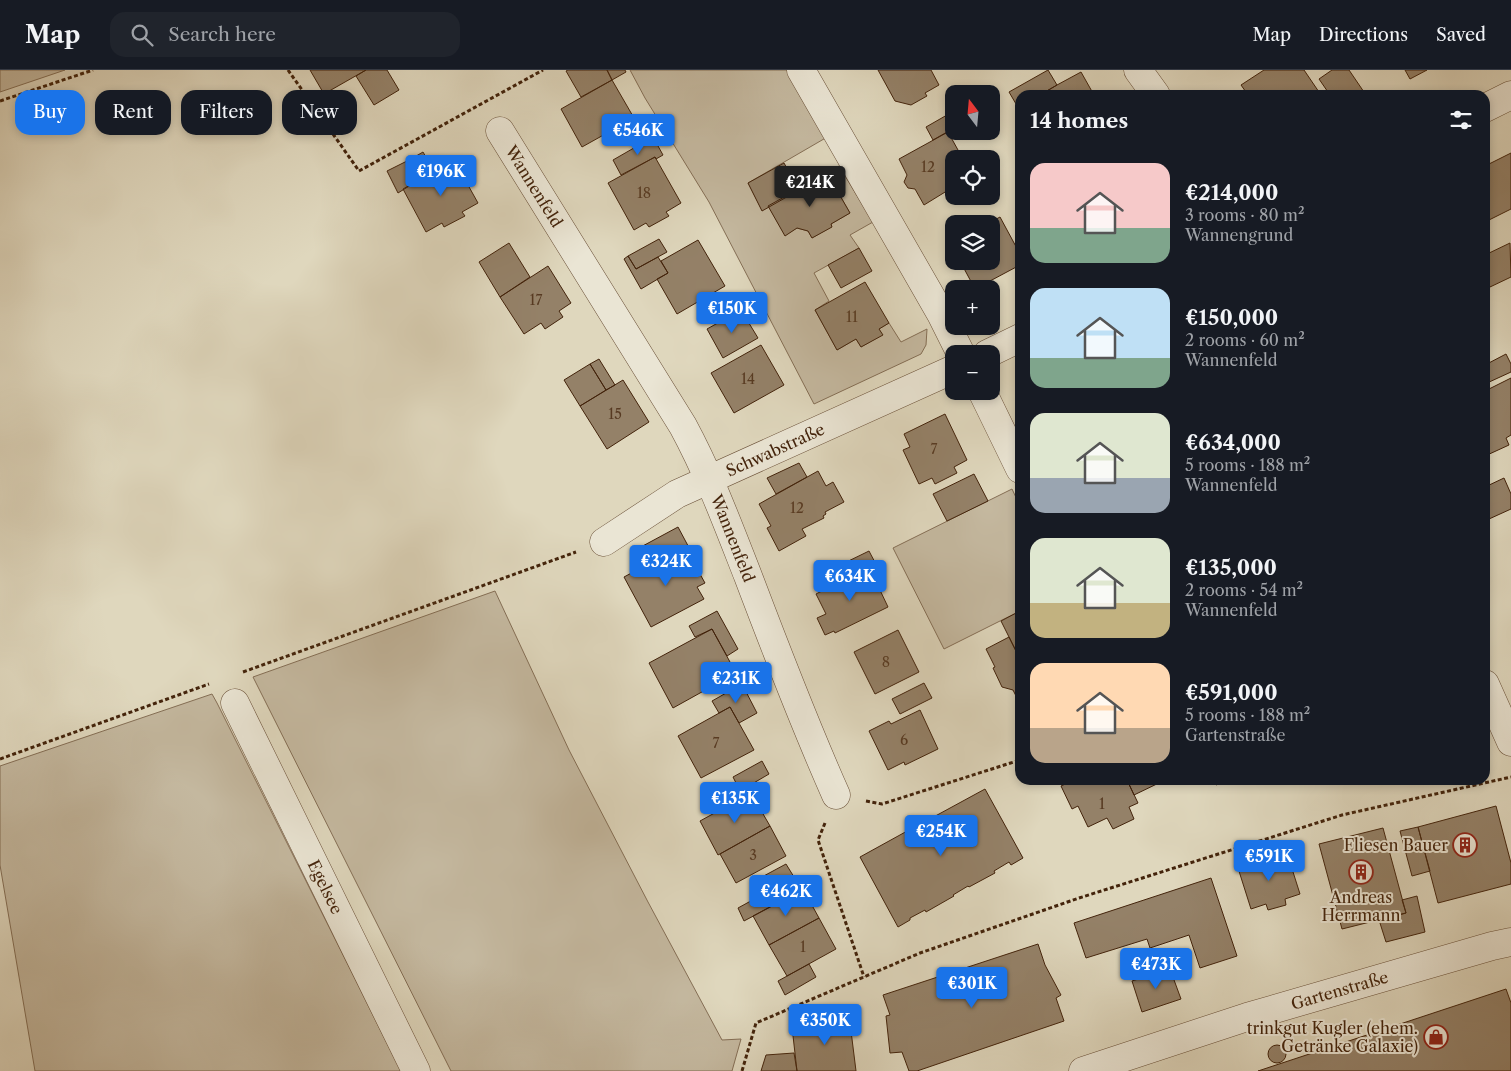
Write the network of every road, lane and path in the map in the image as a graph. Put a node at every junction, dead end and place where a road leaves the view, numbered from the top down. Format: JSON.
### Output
{"nodes":[{"id":1,"x":93,"y":70,"type":"edge"},
{"id":2,"x":288,"y":70,"type":"edge"},
{"id":3,"x":543,"y":70,"type":"edge"},
{"id":4,"x":801,"y":70,"type":"edge"},
{"id":5,"x":1138,"y":70,"type":"edge"},
{"id":6,"x":1152,"y":90,"type":"edge"},
{"id":7,"x":1511,"y":95,"type":"edge"},
{"id":8,"x":0,"y":100,"type":"edge"},
{"id":9,"x":1490,"y":106,"type":"edge"},
{"id":10,"x":500,"y":131,"type":"dead end"},
{"id":11,"x":1015,"y":340,"type":"edge"},
{"id":12,"x":956,"y":345,"type":"edge"},
{"id":13,"x":1000,"y":348,"type":"edge"},
{"id":14,"x":945,"y":373,"type":"edge"},
{"id":15,"x":986,"y":400,"type":"edge"},
{"id":16,"x":1015,"y":460,"type":"edge"},
{"id":17,"x":709,"y":480,"type":"junction"},
{"id":18,"x":604,"y":542,"type":"joint"},
{"id":19,"x":241,"y":672,"type":"dead end"},
{"id":20,"x":214,"y":682,"type":"dead end"},
{"id":21,"x":1490,"y":695,"type":"edge"},
{"id":22,"x":235,"y":703,"type":"dead end"},
{"id":23,"x":1511,"y":742,"type":"edge"},
{"id":24,"x":0,"y":759,"type":"edge"},
{"id":25,"x":1015,"y":762,"type":"edge"},
{"id":26,"x":1511,"y":777,"type":"edge"},
{"id":27,"x":1490,"y":782,"type":"edge"},
{"id":28,"x":1476,"y":785,"type":"edge"},
{"id":29,"x":836,"y":795,"type":"junction"},
{"id":30,"x":1511,"y":942,"type":"edge"},
{"id":31,"x":864,"y":977,"type":"junction"},
{"id":32,"x":416,"y":1071,"type":"edge"},
{"id":33,"x":742,"y":1071,"type":"edge"},
{"id":34,"x":1083,"y":1071,"type":"edge"}],
"edges":[{"from":1,"to":8,"type":"path"},
{"from":2,"to":3,"type":"path"},
{"from":4,"to":12,"type":"street"},
{"from":5,"to":6,"type":"street"},
{"from":7,"to":9,"type":"street"},
{"from":10,"to":17,"type":"street","name":"Wannenfeld"},
{"from":11,"to":13,"type":"street"},
{"from":14,"to":17,"type":"street","name":"Schwabstraße"},
{"from":15,"to":16,"type":"street"},
{"from":17,"to":18,"type":"street","name":"Schwabstraße"},
{"from":17,"to":29,"type":"street","name":"Wannenfeld"},
{"from":18,"to":19,"type":"path"},
{"from":20,"to":24,"type":"path"},
{"from":21,"to":23,"type":"street"},
{"from":22,"to":32,"type":"street","name":"Egelsee"},
{"from":25,"to":29,"type":"path"},
{"from":26,"to":27,"type":"path"},
{"from":28,"to":31,"type":"path"},
{"from":29,"to":31,"type":"path"},
{"from":30,"to":34,"type":"street","name":"Gartenstraße"},
{"from":31,"to":33,"type":"path"}]}
